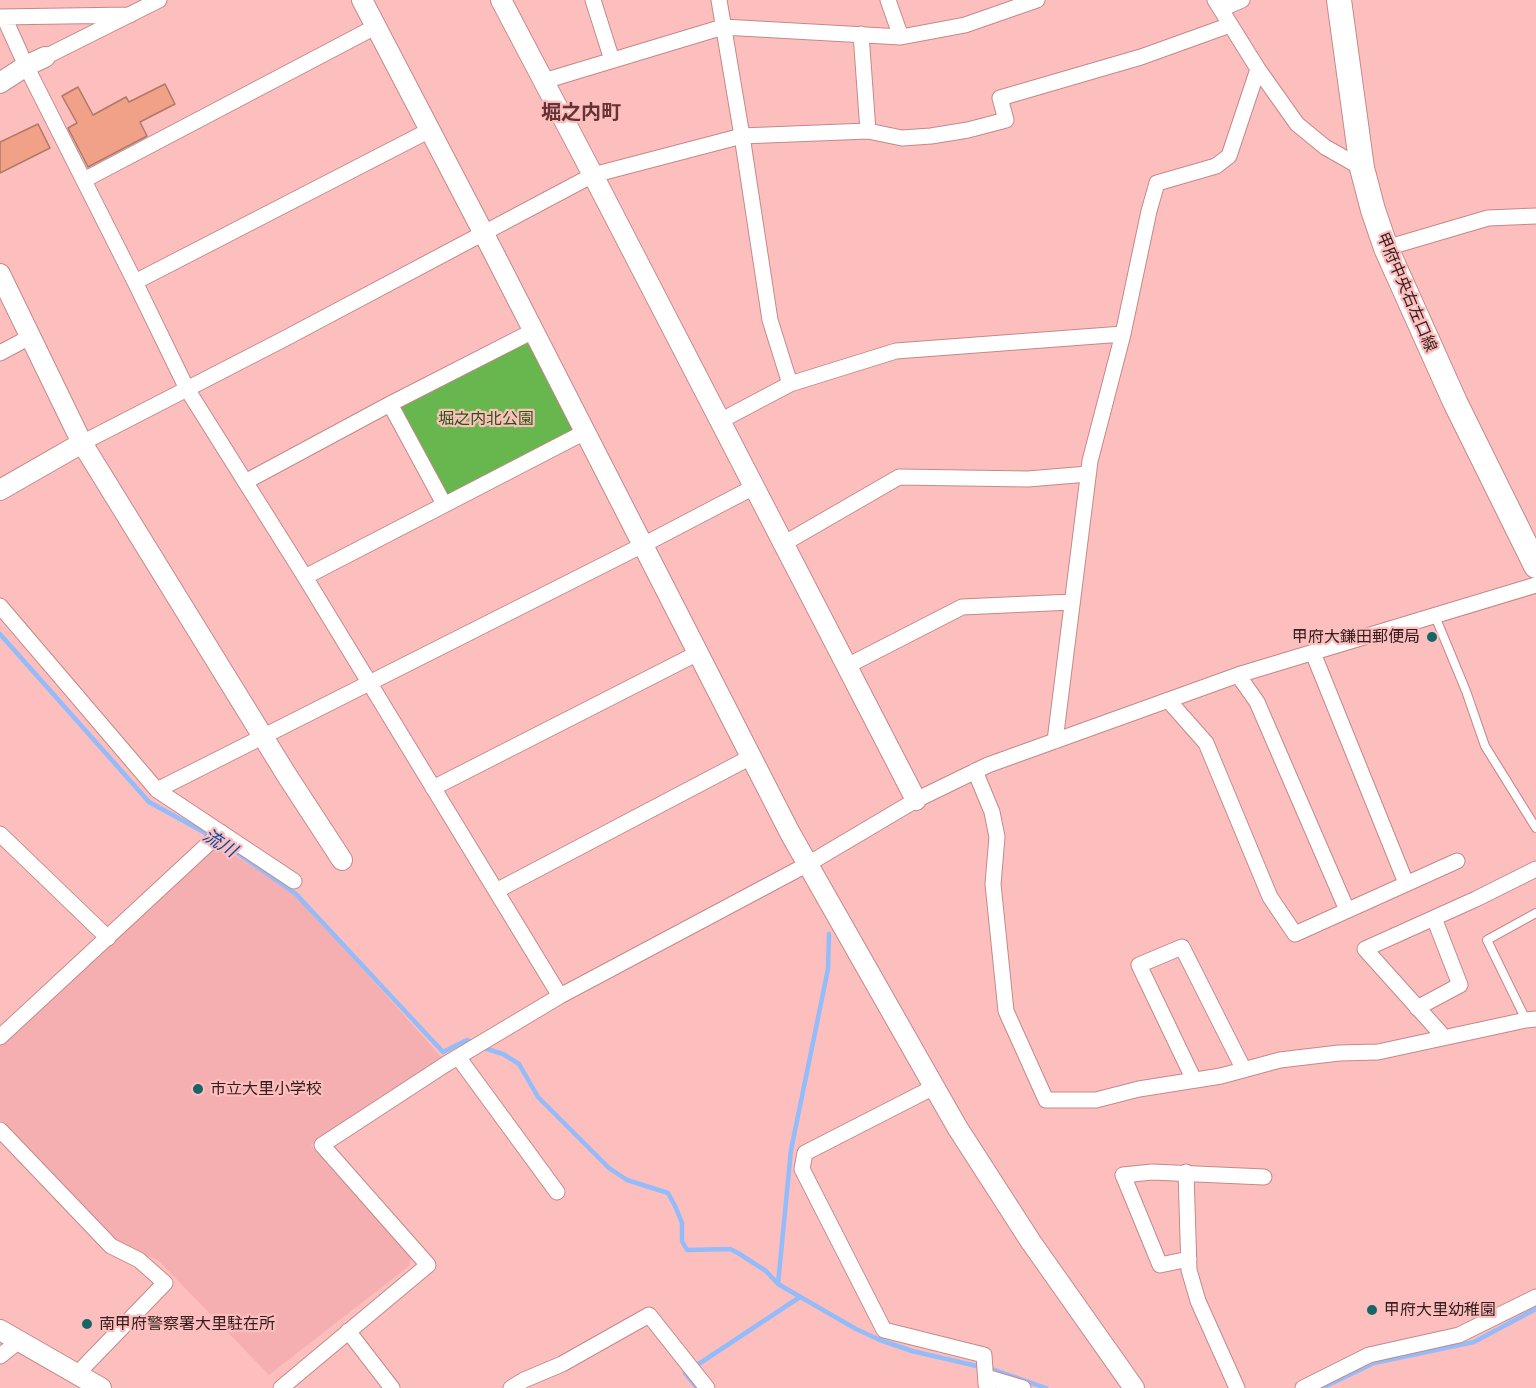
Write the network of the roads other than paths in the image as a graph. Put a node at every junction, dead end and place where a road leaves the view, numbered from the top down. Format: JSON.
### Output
{"nodes":[{"id":1,"x":159,"y":0,"type":"edge"},
{"id":2,"x":362,"y":0,"type":"edge"},
{"id":3,"x":501,"y":0,"type":"edge"},
{"id":4,"x":593,"y":0,"type":"edge"},
{"id":5,"x":719,"y":0,"type":"edge"},
{"id":6,"x":888,"y":0,"type":"edge"},
{"id":7,"x":1037,"y":0,"type":"edge"},
{"id":8,"x":1242,"y":0,"type":"edge"},
{"id":9,"x":1339,"y":0,"type":"edge"},
{"id":10,"x":1218,"y":4,"type":"edge"},
{"id":11,"x":130,"y":15,"type":"junction"},
{"id":12,"x":2,"y":17,"type":"edge"},
{"id":13,"x":1230,"y":25,"type":"junction"},
{"id":14,"x":375,"y":27,"type":"junction"},
{"id":15,"x":723,"y":27,"type":"junction"},
{"id":16,"x":861,"y":34,"type":"junction"},
{"id":17,"x":901,"y":37,"type":"junction"},
{"id":18,"x":45,"y":57,"type":"joint"},
{"id":19,"x":612,"y":60,"type":"junction"},
{"id":20,"x":26,"y":66,"type":"junction"},
{"id":21,"x":1258,"y":69,"type":"junction"},
{"id":22,"x":544,"y":81,"type":"junction"},
{"id":23,"x":0,"y":83,"type":"edge"},
{"id":24,"x":430,"y":130,"type":"junction"},
{"id":25,"x":868,"y":131,"type":"junction"},
{"id":26,"x":742,"y":136,"type":"junction"},
{"id":27,"x":1362,"y":168,"type":"junction"},
{"id":28,"x":593,"y":175,"type":"junction"},
{"id":29,"x":84,"y":180,"type":"junction"},
{"id":30,"x":1536,"y":216,"type":"edge"},
{"id":31,"x":483,"y":232,"type":"junction"},
{"id":32,"x":1386,"y":248,"type":"junction"},
{"id":33,"x":0,"y":274,"type":"edge"},
{"id":34,"x":135,"y":282,"type":"junction"},
{"id":35,"x":533,"y":331,"type":"junction"},
{"id":36,"x":1123,"y":334,"type":"junction"},
{"id":37,"x":30,"y":337,"type":"junction"},
{"id":38,"x":0,"y":353,"type":"edge"},
{"id":39,"x":790,"y":384,"type":"junction"},
{"id":40,"x":187,"y":389,"type":"junction"},
{"id":41,"x":390,"y":405,"type":"junction"},
{"id":42,"x":720,"y":421,"type":"junction"},
{"id":43,"x":585,"y":432,"type":"junction"},
{"id":44,"x":82,"y":443,"type":"junction"},
{"id":45,"x":1088,"y":474,"type":"junction"},
{"id":46,"x":245,"y":482,"type":"junction"},
{"id":47,"x":754,"y":487,"type":"junction"},
{"id":48,"x":0,"y":490,"type":"edge"},
{"id":49,"x":444,"y":504,"type":"junction"},
{"id":50,"x":783,"y":544,"type":"junction"},
{"id":51,"x":643,"y":545,"type":"junction"},
{"id":52,"x":1536,"y":566,"type":"edge"},
{"id":53,"x":304,"y":577,"type":"junction"},
{"id":54,"x":1536,"y":585,"type":"edge"},
{"id":55,"x":1072,"y":602,"type":"junction"},
{"id":56,"x":0,"y":606,"type":"edge"},
{"id":57,"x":1435,"y":616,"type":"junction"},
{"id":58,"x":699,"y":653,"type":"junction"},
{"id":59,"x":1313,"y":653,"type":"junction"},
{"id":60,"x":847,"y":666,"type":"junction"},
{"id":61,"x":1238,"y":675,"type":"junction"},
{"id":62,"x":369,"y":683,"type":"junction"},
{"id":63,"x":1168,"y":700,"type":"junction"},
{"id":64,"x":263,"y":736,"type":"junction"},
{"id":65,"x":1054,"y":741,"type":"junction"},
{"id":66,"x":752,"y":757,"type":"junction"},
{"id":67,"x":975,"y":771,"type":"junction"},
{"id":68,"x":433,"y":788,"type":"junction"},
{"id":69,"x":157,"y":790,"type":"junction"},
{"id":70,"x":916,"y":800,"type":"junction"},
{"id":71,"x":1536,"y":828,"type":"edge"},
{"id":72,"x":0,"y":834,"type":"edge"},
{"id":73,"x":217,"y":836,"type":"junction"},
{"id":74,"x":342,"y":860,"type":"dead end"},
{"id":75,"x":1457,"y":861,"type":"dead end"},
{"id":76,"x":808,"y":864,"type":"junction"},
{"id":77,"x":1536,"y":868,"type":"edge"},
{"id":78,"x":294,"y":881,"type":"dead end"},
{"id":79,"x":1406,"y":883,"type":"junction"},
{"id":80,"x":496,"y":891,"type":"junction"},
{"id":81,"x":1347,"y":910,"type":"junction"},
{"id":82,"x":1536,"y":913,"type":"edge"},
{"id":83,"x":1434,"y":918,"type":"junction"},
{"id":84,"x":108,"y":938,"type":"junction"},
{"id":85,"x":560,"y":996,"type":"junction"},
{"id":86,"x":1417,"y":1008,"type":"junction"},
{"id":87,"x":1531,"y":1019,"type":"edge"},
{"id":88,"x":0,"y":1037,"type":"edge"},
{"id":89,"x":1444,"y":1037,"type":"junction"},
{"id":90,"x":468,"y":1051,"type":"junction"},
{"id":91,"x":1244,"y":1070,"type":"junction"},
{"id":92,"x":1194,"y":1080,"type":"junction"},
{"id":93,"x":934,"y":1086,"type":"junction"},
{"id":94,"x":0,"y":1130,"type":"edge"},
{"id":95,"x":1186,"y":1172,"type":"junction"},
{"id":96,"x":1264,"y":1177,"type":"dead end"},
{"id":97,"x":557,"y":1192,"type":"dead end"},
{"id":98,"x":1189,"y":1259,"type":"junction"},
{"id":99,"x":1536,"y":1297,"type":"edge"},
{"id":100,"x":0,"y":1330,"type":"edge"},
{"id":101,"x":348,"y":1331,"type":"junction"},
{"id":102,"x":19,"y":1341,"type":"junction"},
{"id":103,"x":0,"y":1356,"type":"edge"},
{"id":104,"x":77,"y":1374,"type":"junction"},
{"id":105,"x":986,"y":1380,"type":"edge"},
{"id":106,"x":101,"y":1388,"type":"edge"},
{"id":107,"x":281,"y":1388,"type":"edge"},
{"id":108,"x":392,"y":1388,"type":"edge"},
{"id":109,"x":511,"y":1388,"type":"edge"},
{"id":110,"x":707,"y":1388,"type":"edge"},
{"id":111,"x":1023,"y":1388,"type":"edge"},
{"id":112,"x":1134,"y":1388,"type":"edge"},
{"id":113,"x":1237,"y":1388,"type":"edge"},
{"id":114,"x":1304,"y":1388,"type":"edge"}],
"edges":[{"from":1,"to":11,"type":"street"},
{"from":2,"to":14,"type":"street"},
{"from":3,"to":22,"type":"street"},
{"from":4,"to":19,"type":"street"},
{"from":5,"to":15,"type":"street"},
{"from":6,"to":17,"type":"street"},
{"from":7,"to":17,"type":"street"},
{"from":8,"to":10,"type":"street"},
{"from":9,"to":27,"type":"main road","name":"甲府中央右左口線"},
{"from":10,"to":13,"type":"street"},
{"from":11,"to":12,"type":"street"},
{"from":11,"to":18,"type":"street"},
{"from":12,"to":20,"type":"street"},
{"from":13,"to":21,"type":"street"},
{"from":13,"to":25,"type":"street"},
{"from":14,"to":24,"type":"street"},
{"from":14,"to":29,"type":"street"},
{"from":15,"to":16,"type":"street"},
{"from":15,"to":19,"type":"street"},
{"from":15,"to":26,"type":"street"},
{"from":16,"to":17,"type":"street"},
{"from":16,"to":25,"type":"street"},
{"from":18,"to":20,"type":"street"},
{"from":19,"to":22,"type":"street"},
{"from":20,"to":23,"type":"street"},
{"from":20,"to":29,"type":"street"},
{"from":21,"to":27,"type":"street"},
{"from":21,"to":36,"type":"street"},
{"from":22,"to":28,"type":"street"},
{"from":24,"to":31,"type":"street"},
{"from":24,"to":34,"type":"street"},
{"from":25,"to":26,"type":"street"},
{"from":26,"to":28,"type":"street"},
{"from":26,"to":39,"type":"street"},
{"from":27,"to":32,"type":"main road","name":"甲府中央右左口線"},
{"from":28,"to":31,"type":"street"},
{"from":28,"to":42,"type":"street"},
{"from":29,"to":34,"type":"street"},
{"from":30,"to":32,"type":"street"},
{"from":31,"to":35,"type":"street"},
{"from":31,"to":40,"type":"street"},
{"from":32,"to":52,"type":"main road","name":"甲府中央右左口線"},
{"from":33,"to":37,"type":"street"},
{"from":34,"to":40,"type":"street"},
{"from":35,"to":41,"type":"street"},
{"from":35,"to":43,"type":"street"},
{"from":36,"to":39,"type":"street"},
{"from":36,"to":45,"type":"street"},
{"from":37,"to":38,"type":"street"},
{"from":37,"to":44,"type":"street"},
{"from":39,"to":42,"type":"street"},
{"from":40,"to":44,"type":"street"},
{"from":40,"to":46,"type":"street"},
{"from":41,"to":46,"type":"street"},
{"from":41,"to":49,"type":"street"},
{"from":42,"to":47,"type":"street"},
{"from":43,"to":49,"type":"street"},
{"from":43,"to":51,"type":"street"},
{"from":44,"to":48,"type":"street"},
{"from":44,"to":64,"type":"street"},
{"from":45,"to":50,"type":"street"},
{"from":45,"to":55,"type":"street"},
{"from":46,"to":53,"type":"street"},
{"from":47,"to":50,"type":"street"},
{"from":47,"to":51,"type":"street"},
{"from":49,"to":53,"type":"street"},
{"from":50,"to":60,"type":"street"},
{"from":51,"to":58,"type":"street"},
{"from":51,"to":62,"type":"street"},
{"from":53,"to":62,"type":"street"},
{"from":54,"to":57,"type":"street"},
{"from":55,"to":60,"type":"street"},
{"from":55,"to":65,"type":"street"},
{"from":56,"to":69,"type":"street"},
{"from":57,"to":59,"type":"street"},
{"from":57,"to":71,"type":"lane"},
{"from":58,"to":66,"type":"street"},
{"from":58,"to":68,"type":"street"},
{"from":59,"to":61,"type":"street"},
{"from":59,"to":79,"type":"street"},
{"from":60,"to":70,"type":"street"},
{"from":61,"to":63,"type":"street"},
{"from":61,"to":81,"type":"street"},
{"from":62,"to":64,"type":"street"},
{"from":62,"to":68,"type":"street"},
{"from":63,"to":65,"type":"street"},
{"from":63,"to":81,"type":"street"},
{"from":64,"to":69,"type":"street"},
{"from":64,"to":74,"type":"street"},
{"from":65,"to":67,"type":"street"},
{"from":66,"to":76,"type":"street"},
{"from":66,"to":80,"type":"street"},
{"from":67,"to":70,"type":"street"},
{"from":67,"to":92,"type":"street"},
{"from":68,"to":80,"type":"street"},
{"from":69,"to":73,"type":"street"},
{"from":70,"to":76,"type":"street"},
{"from":72,"to":84,"type":"street"},
{"from":73,"to":78,"type":"street"},
{"from":73,"to":84,"type":"street"},
{"from":75,"to":79,"type":"street"},
{"from":76,"to":85,"type":"street"},
{"from":76,"to":93,"type":"street"},
{"from":77,"to":83,"type":"street"},
{"from":79,"to":81,"type":"street"},
{"from":80,"to":85,"type":"street"},
{"from":82,"to":87,"type":"lane"},
{"from":83,"to":86,"type":"street"},
{"from":83,"to":86,"type":"street"},
{"from":84,"to":88,"type":"street"},
{"from":85,"to":90,"type":"street"},
{"from":86,"to":89,"type":"street"},
{"from":87,"to":89,"type":"street"},
{"from":89,"to":91,"type":"street"},
{"from":90,"to":97,"type":"street"},
{"from":90,"to":101,"type":"street"},
{"from":91,"to":92,"type":"street"},
{"from":91,"to":92,"type":"street"},
{"from":93,"to":105,"type":"street"},
{"from":93,"to":112,"type":"street"},
{"from":94,"to":104,"type":"street"},
{"from":95,"to":96,"type":"street"},
{"from":95,"to":98,"type":"street"},
{"from":95,"to":98,"type":"street"},
{"from":98,"to":113,"type":"street"},
{"from":99,"to":114,"type":"street"},
{"from":100,"to":102,"type":"street"},
{"from":101,"to":107,"type":"street"},
{"from":101,"to":108,"type":"street"},
{"from":102,"to":103,"type":"street"},
{"from":102,"to":104,"type":"street"},
{"from":104,"to":106,"type":"street"},
{"from":105,"to":111,"type":"street"},
{"from":109,"to":110,"type":"street"}]}
